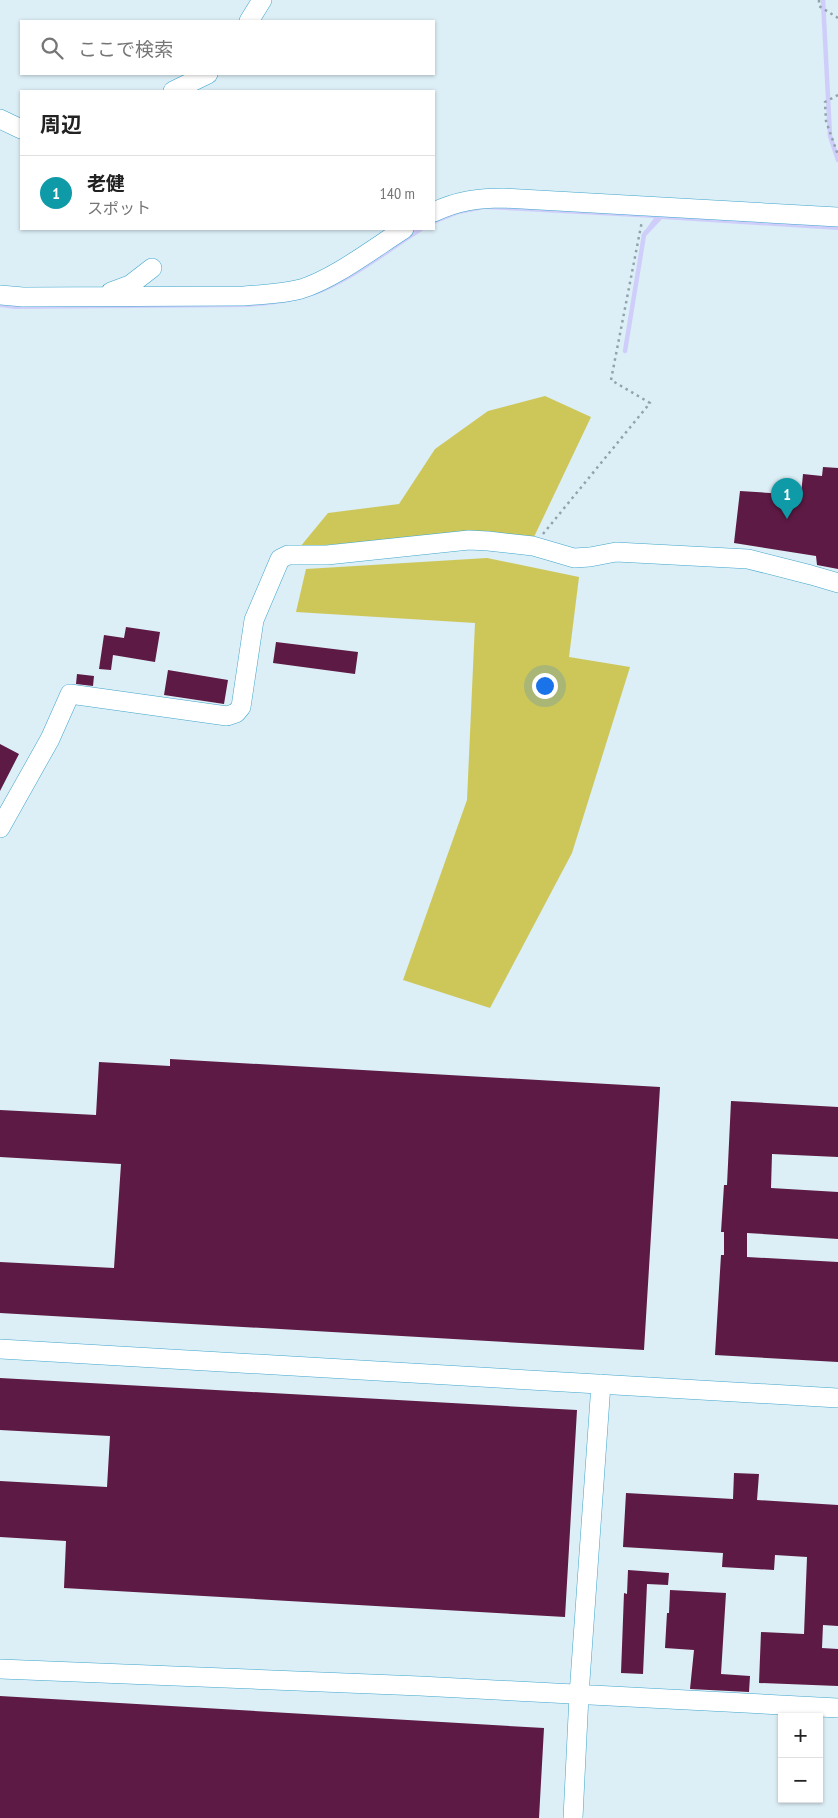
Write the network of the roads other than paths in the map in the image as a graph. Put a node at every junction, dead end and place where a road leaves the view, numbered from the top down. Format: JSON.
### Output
{"nodes":[{"id":1,"x":262,"y":0,"type":"edge"},
{"id":2,"x":250,"y":20,"type":"edge"},
{"id":3,"x":206,"y":75,"type":"edge"},
{"id":4,"x":175,"y":90,"type":"edge"},
{"id":5,"x":0,"y":119,"type":"edge"},
{"id":6,"x":20,"y":129,"type":"edge"},
{"id":7,"x":435,"y":211,"type":"edge"},
{"id":8,"x":838,"y":217,"type":"edge"},
{"id":9,"x":402,"y":230,"type":"edge"},
{"id":10,"x":152,"y":268,"type":"dead end"},
{"id":11,"x":0,"y":295,"type":"edge"},
{"id":12,"x":101,"y":296,"type":"junction"},
{"id":13,"x":838,"y":584,"type":"edge"},
{"id":14,"x":0,"y":828,"type":"edge"},
{"id":15,"x":0,"y":1348,"type":"edge"},
{"id":16,"x":602,"y":1384,"type":"junction"},
{"id":17,"x":838,"y":1398,"type":"edge"},
{"id":18,"x":0,"y":1669,"type":"edge"},
{"id":19,"x":579,"y":1694,"type":"junction"},
{"id":20,"x":838,"y":1708,"type":"edge"},
{"id":21,"x":573,"y":1818,"type":"edge"}],
"edges":[{"from":1,"to":2,"type":"street"},
{"from":3,"to":4,"type":"street"},
{"from":5,"to":6,"type":"street"},
{"from":7,"to":8,"type":"street"},
{"from":9,"to":12,"type":"street"},
{"from":10,"to":12,"type":"street"},
{"from":11,"to":12,"type":"street"},
{"from":13,"to":14,"type":"street"},
{"from":15,"to":16,"type":"street"},
{"from":16,"to":17,"type":"street"},
{"from":16,"to":19,"type":"street"},
{"from":18,"to":19,"type":"street"},
{"from":19,"to":20,"type":"street"},
{"from":19,"to":21,"type":"street"}]}
